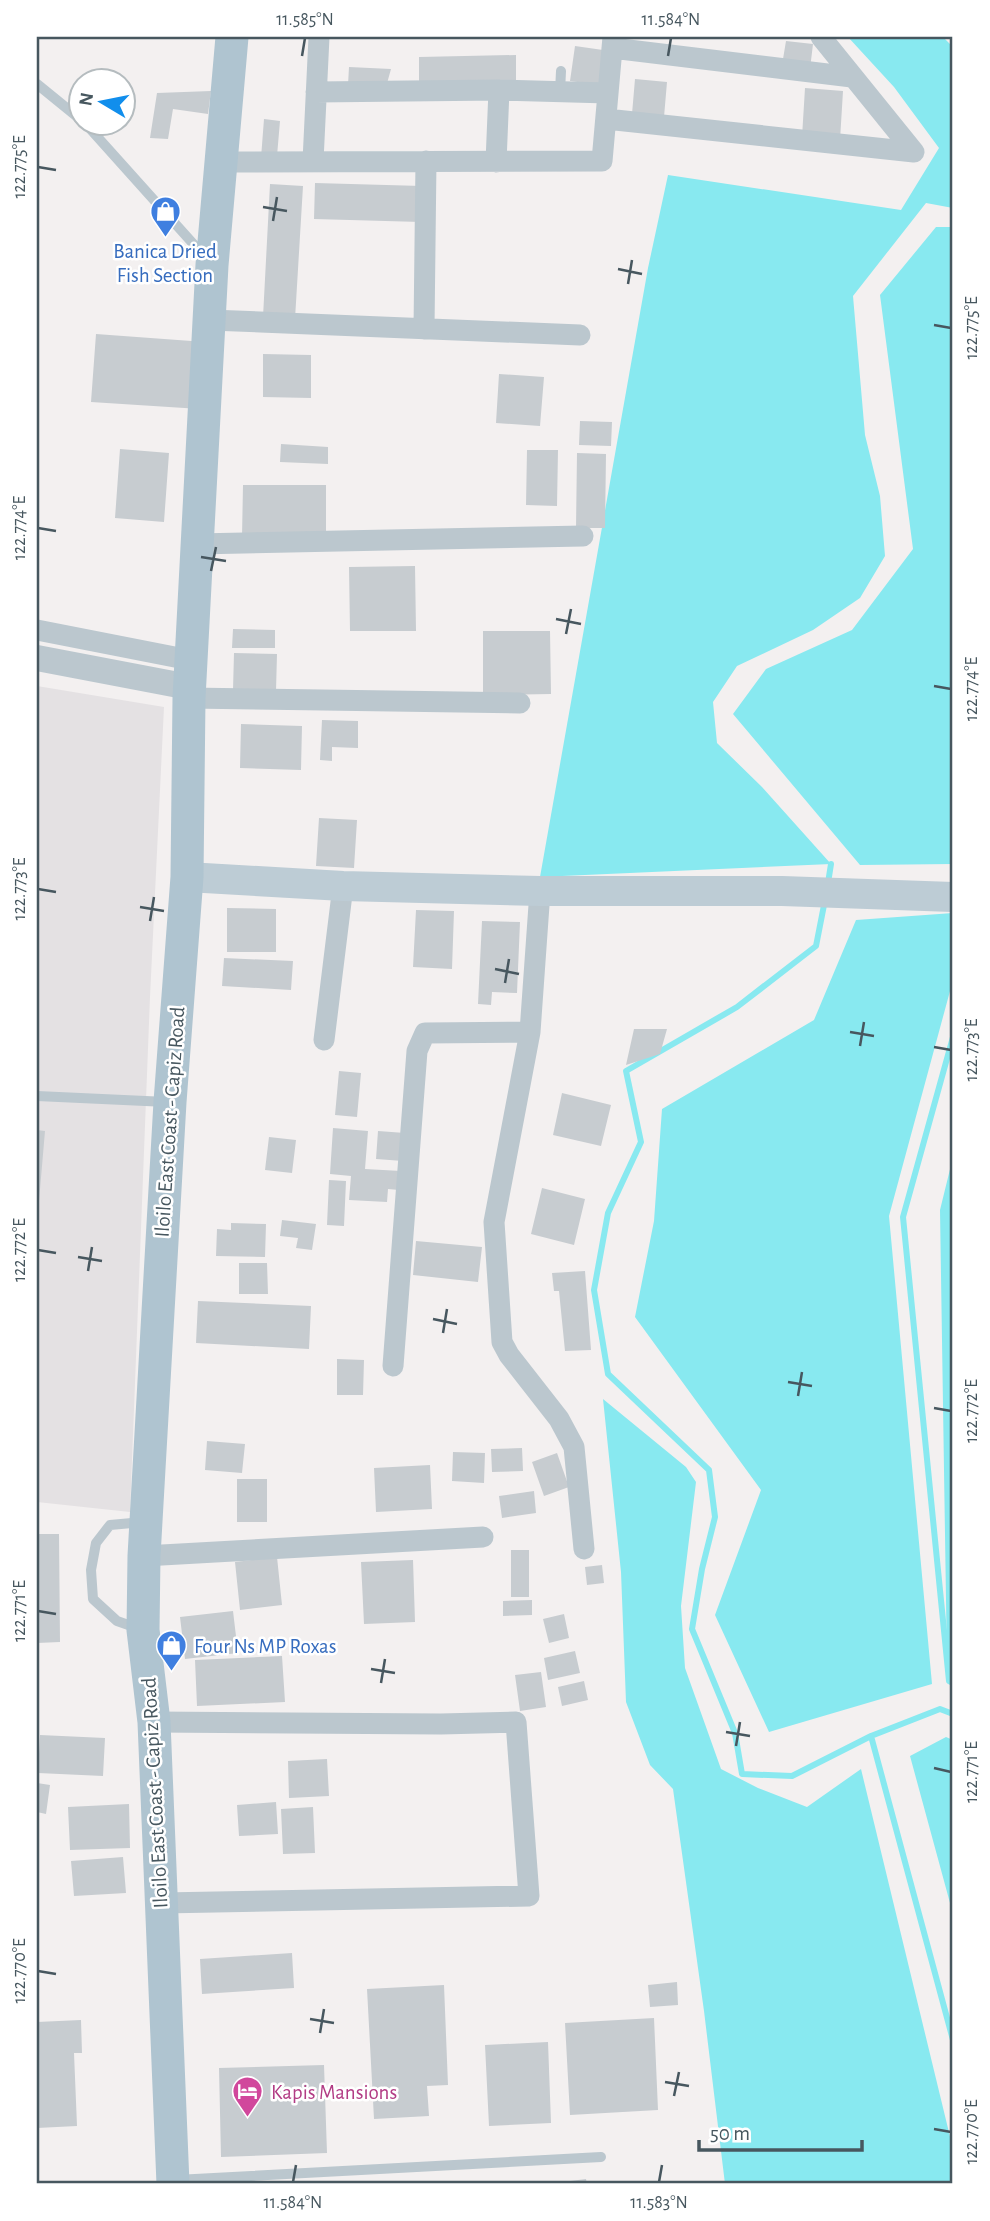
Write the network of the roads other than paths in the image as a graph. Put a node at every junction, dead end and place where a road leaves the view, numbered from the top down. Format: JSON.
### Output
{"nodes":[{"id":1,"x":320,"y":37,"type":"edge"},
{"id":2,"x":821,"y":37,"type":"edge"},
{"id":3,"x":613,"y":42,"type":"edge"},
{"id":4,"x":232,"y":49,"type":"edge"},
{"id":5,"x":852,"y":77,"type":"junction"},
{"id":6,"x":37,"y":84,"type":"edge"},
{"id":7,"x":499,"y":90,"type":"junction"},
{"id":8,"x":316,"y":92,"type":"junction"},
{"id":9,"x":608,"y":93,"type":"junction"},
{"id":10,"x":66,"y":108,"type":"edge"},
{"id":11,"x":606,"y":119,"type":"junction"},
{"id":12,"x":97,"y":136,"type":"edge"},
{"id":13,"x":313,"y":161,"type":"junction"},
{"id":14,"x":426,"y":161,"type":"junction"},
{"id":15,"x":221,"y":162,"type":"junction"},
{"id":16,"x":496,"y":162,"type":"junction"},
{"id":17,"x":212,"y":265,"type":"junction"},
{"id":18,"x":210,"y":320,"type":"junction"},
{"id":19,"x":424,"y":329,"type":"junction"},
{"id":20,"x":580,"y":335,"type":"dead end"},
{"id":21,"x":583,"y":536,"type":"dead end"},
{"id":22,"x":197,"y":544,"type":"junction"},
{"id":23,"x":37,"y":630,"type":"edge"},
{"id":24,"x":37,"y":658,"type":"edge"},
{"id":25,"x":189,"y":682,"type":"junction"},
{"id":26,"x":520,"y":703,"type":"dead end"},
{"id":27,"x":187,"y":877,"type":"junction"},
{"id":28,"x":343,"y":886,"type":"junction"},
{"id":29,"x":540,"y":891,"type":"junction"},
{"id":30,"x":953,"y":897,"type":"edge"},
{"id":31,"x":530,"y":1032,"type":"junction"},
{"id":32,"x":324,"y":1040,"type":"dead end"},
{"id":33,"x":37,"y":1097,"type":"edge"},
{"id":34,"x":170,"y":1102,"type":"junction"},
{"id":35,"x":393,"y":1366,"type":"dead end"},
{"id":36,"x":146,"y":1522,"type":"junction"},
{"id":37,"x":482,"y":1536,"type":"dead end"},
{"id":38,"x":584,"y":1549,"type":"dead end"},
{"id":39,"x":144,"y":1556,"type":"junction"},
{"id":40,"x":143,"y":1630,"type":"junction"},
{"id":41,"x":155,"y":1722,"type":"junction"},
{"id":42,"x":162,"y":1903,"type":"junction"},
{"id":43,"x":601,"y":2157,"type":"dead end"},
{"id":44,"x":173,"y":2182,"type":"edge"}],
"edges":[{"from":1,"to":8,"type":"street"},
{"from":2,"to":5,"type":"street"},
{"from":3,"to":5,"type":"street"},
{"from":3,"to":9,"type":"street"},
{"from":4,"to":15,"type":"main road","name":"Iloilo East Coast - Capiz Road"},
{"from":5,"to":11,"type":"street"},
{"from":6,"to":10,"type":"lane"},
{"from":7,"to":8,"type":"street"},
{"from":7,"to":9,"type":"street"},
{"from":7,"to":16,"type":"street"},
{"from":8,"to":13,"type":"street"},
{"from":9,"to":11,"type":"street"},
{"from":11,"to":16,"type":"street"},
{"from":12,"to":17,"type":"lane"},
{"from":13,"to":14,"type":"street"},
{"from":13,"to":15,"type":"street"},
{"from":14,"to":16,"type":"street"},
{"from":14,"to":19,"type":"street"},
{"from":15,"to":17,"type":"main road","name":"Iloilo East Coast - Capiz Road"},
{"from":17,"to":18,"type":"main road","name":"Iloilo East Coast - Capiz Road"},
{"from":18,"to":19,"type":"street"},
{"from":18,"to":22,"type":"main road","name":"Iloilo East Coast - Capiz Road"},
{"from":19,"to":20,"type":"street"},
{"from":21,"to":22,"type":"street"},
{"from":22,"to":25,"type":"main road","name":"Iloilo East Coast - Capiz Road"},
{"from":23,"to":25,"type":"street"},
{"from":24,"to":25,"type":"street"},
{"from":25,"to":26,"type":"street"},
{"from":25,"to":27,"type":"main road","name":"Iloilo East Coast - Capiz Road"},
{"from":27,"to":28,"type":"main road"},
{"from":27,"to":34,"type":"main road","name":"Iloilo East Coast - Capiz Road"},
{"from":28,"to":29,"type":"main road"},
{"from":28,"to":32,"type":"street"},
{"from":29,"to":30,"type":"main road"},
{"from":29,"to":31,"type":"street"},
{"from":31,"to":35,"type":"street"},
{"from":31,"to":38,"type":"street"},
{"from":33,"to":34,"type":"lane"},
{"from":34,"to":36,"type":"main road","name":"Iloilo East Coast - Capiz Road"},
{"from":36,"to":39,"type":"main road","name":"Iloilo East Coast - Capiz Road"},
{"from":36,"to":40,"type":"lane"},
{"from":37,"to":39,"type":"street"},
{"from":39,"to":40,"type":"main road","name":"Iloilo East Coast - Capiz Road"},
{"from":40,"to":41,"type":"main road","name":"Iloilo East Coast - Capiz Road"},
{"from":41,"to":42,"type":"main road","name":"Iloilo East Coast - Capiz Road"},
{"from":41,"to":42,"type":"street"},
{"from":42,"to":44,"type":"main road","name":"Iloilo East Coast - Capiz Road"},
{"from":43,"to":44,"type":"lane"}]}
